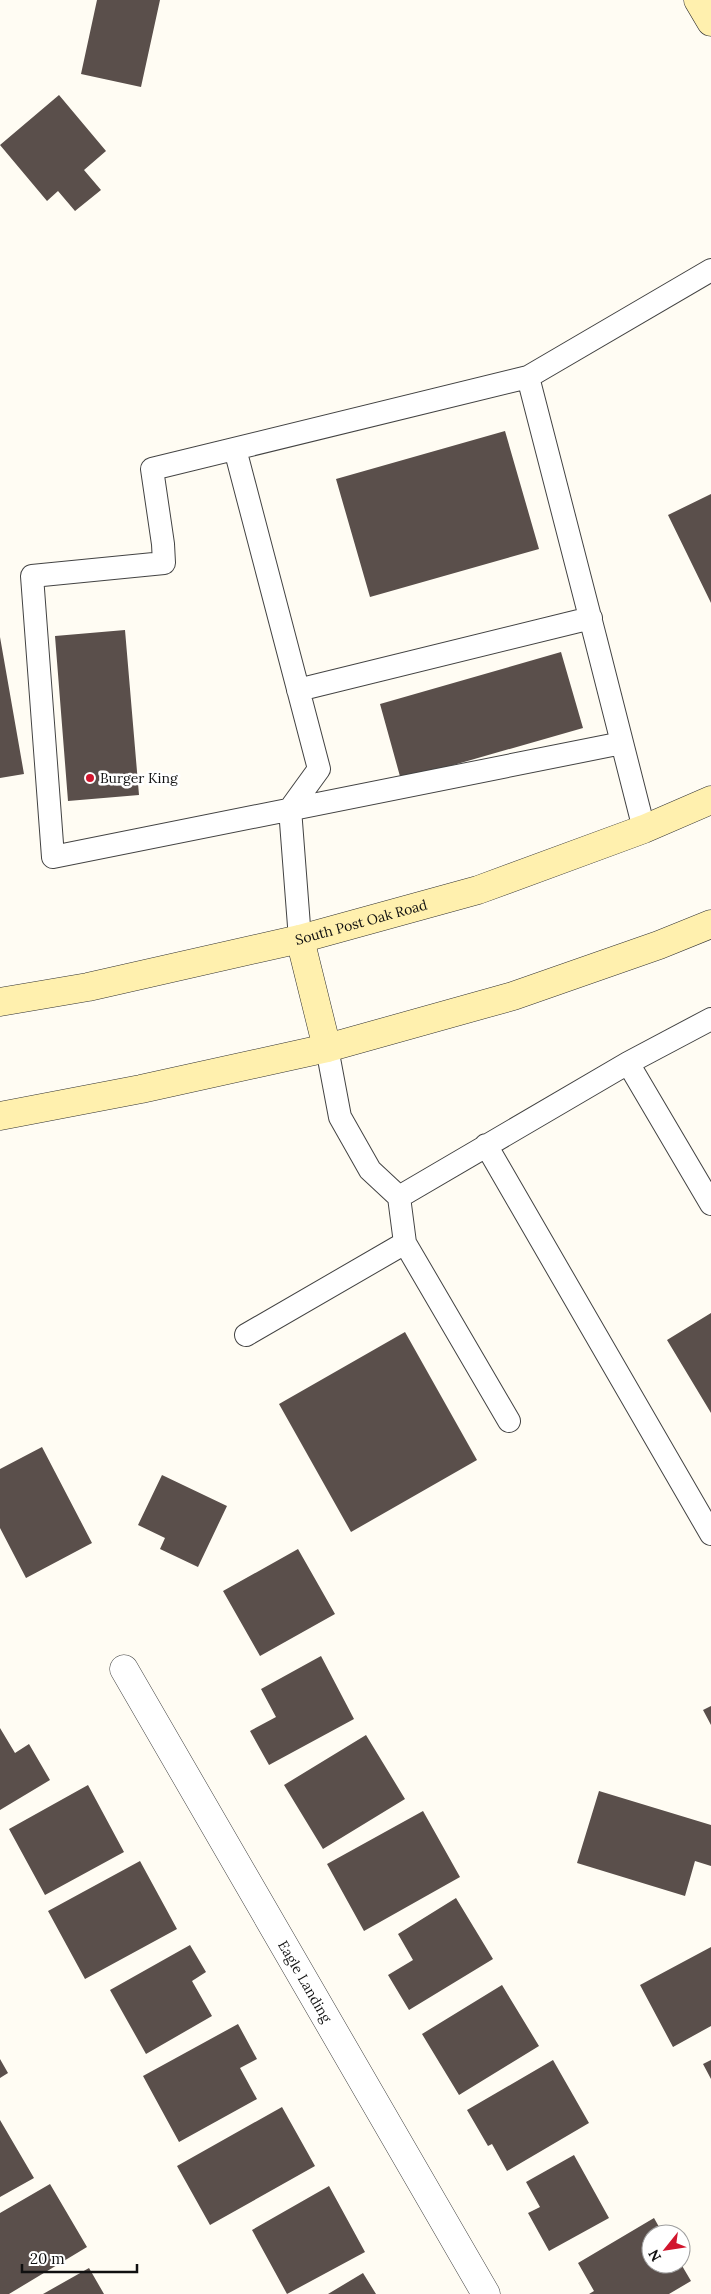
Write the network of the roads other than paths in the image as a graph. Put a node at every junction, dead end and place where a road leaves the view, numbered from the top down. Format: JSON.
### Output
{"nodes":[{"id":1,"x":698,"y":0,"type":"edge"},
{"id":2,"x":711,"y":22,"type":"edge"},
{"id":3,"x":711,"y":270,"type":"edge"},
{"id":4,"x":528,"y":377,"type":"junction"},
{"id":5,"x":235,"y":449,"type":"junction"},
{"id":6,"x":590,"y":618,"type":"junction"},
{"id":7,"x":298,"y":690,"type":"junction"},
{"id":8,"x":622,"y":743,"type":"junction"},
{"id":9,"x":711,"y":800,"type":"edge"},
{"id":10,"x":290,"y":809,"type":"junction"},
{"id":11,"x":644,"y":829,"type":"junction"},
{"id":12,"x":711,"y":924,"type":"edge"},
{"id":13,"x":300,"y":940,"type":"junction"},
{"id":14,"x":0,"y":1002,"type":"edge"},
{"id":15,"x":711,"y":1019,"type":"edge"},
{"id":16,"x":327,"y":1048,"type":"junction"},
{"id":17,"x":628,"y":1063,"type":"junction"},
{"id":18,"x":0,"y":1116,"type":"edge"},
{"id":19,"x":486,"y":1146,"type":"junction"},
{"id":20,"x":399,"y":1196,"type":"junction"},
{"id":21,"x":711,"y":1204,"type":"edge"},
{"id":22,"x":405,"y":1242,"type":"junction"},
{"id":23,"x":246,"y":1336,"type":"dead end"},
{"id":24,"x":508,"y":1421,"type":"dead end"},
{"id":25,"x":711,"y":1534,"type":"edge"},
{"id":26,"x":124,"y":1669,"type":"dead end"},
{"id":27,"x":486,"y":2294,"type":"edge"}],
"edges":[{"from":1,"to":2,"type":"main road"},
{"from":3,"to":4,"type":"lane"},
{"from":4,"to":5,"type":"lane"},
{"from":4,"to":6,"type":"lane"},
{"from":5,"to":7,"type":"lane"},
{"from":5,"to":10,"type":"lane"},
{"from":6,"to":7,"type":"lane"},
{"from":6,"to":8,"type":"lane"},
{"from":7,"to":10,"type":"lane"},
{"from":8,"to":10,"type":"lane"},
{"from":8,"to":11,"type":"lane"},
{"from":9,"to":11,"type":"main road","name":"South Post Oak Road"},
{"from":10,"to":13,"type":"lane"},
{"from":11,"to":13,"type":"main road","name":"South Post Oak Road"},
{"from":12,"to":16,"type":"main road"},
{"from":13,"to":14,"type":"main road","name":"South Post Oak Road"},
{"from":13,"to":16,"type":"main road"},
{"from":15,"to":17,"type":"lane"},
{"from":16,"to":18,"type":"main road"},
{"from":16,"to":20,"type":"lane"},
{"from":17,"to":19,"type":"lane"},
{"from":17,"to":21,"type":"lane"},
{"from":19,"to":20,"type":"lane"},
{"from":19,"to":25,"type":"lane"},
{"from":20,"to":22,"type":"lane"},
{"from":22,"to":23,"type":"lane"},
{"from":22,"to":24,"type":"lane"},
{"from":26,"to":27,"type":"street","name":"Eagle Landing"}]}
